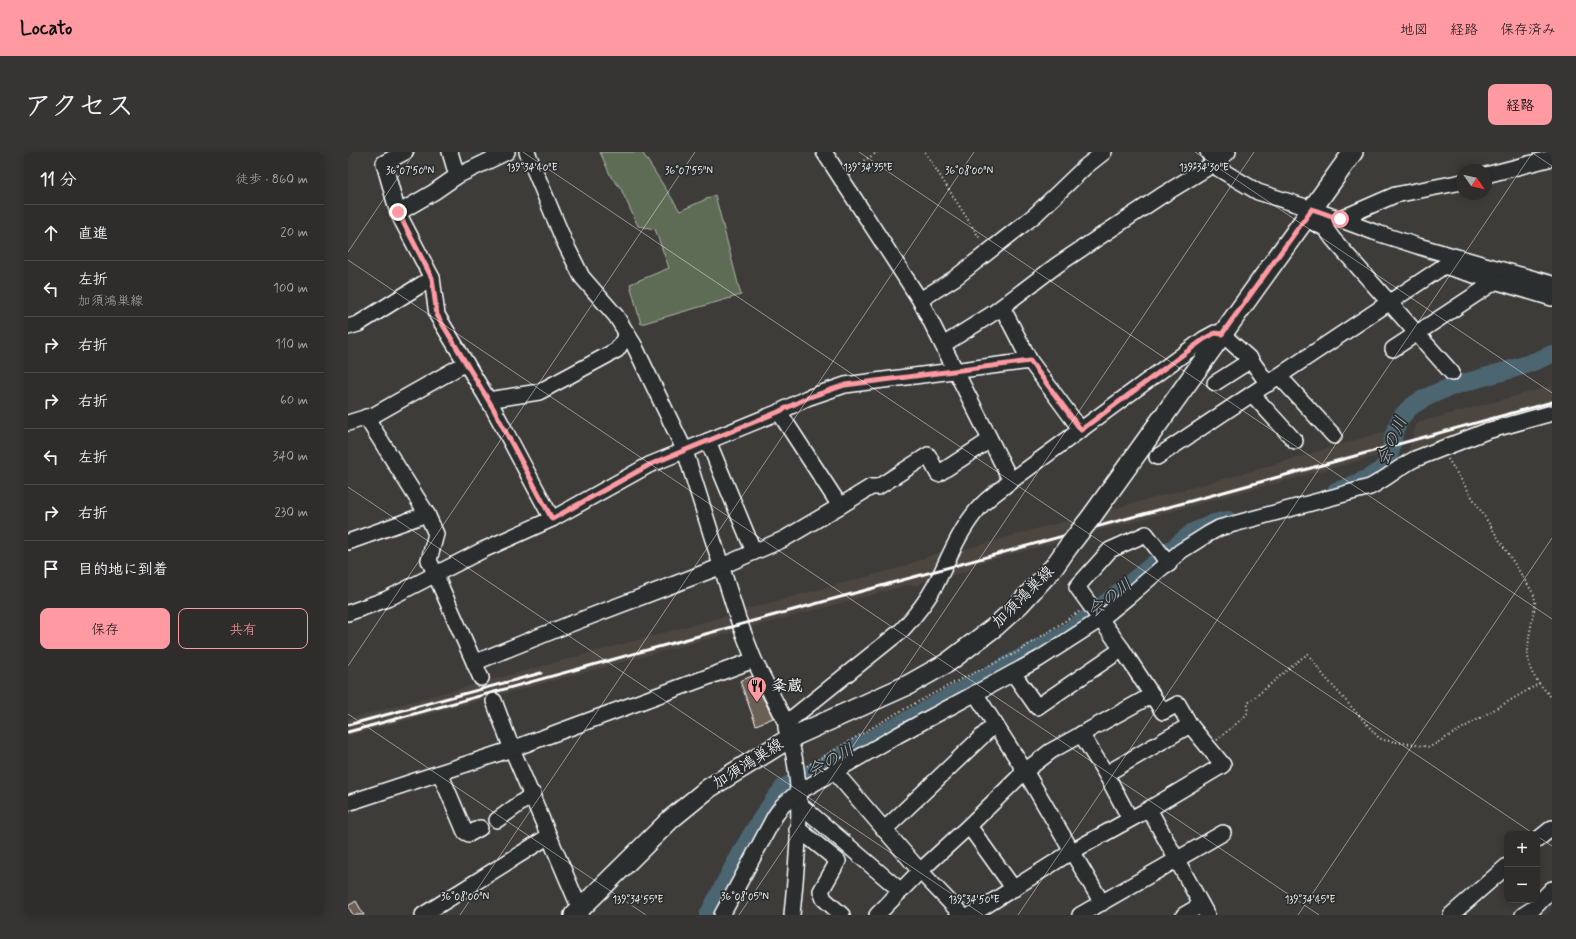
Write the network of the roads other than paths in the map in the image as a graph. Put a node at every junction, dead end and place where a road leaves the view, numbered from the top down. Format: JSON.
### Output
{"nodes":[{"id":1,"x":404,"y":152,"type":"edge"},
{"id":2,"x":450,"y":152,"type":"edge"},
{"id":3,"x":507,"y":152,"type":"edge"},
{"id":4,"x":527,"y":152,"type":"edge"},
{"id":5,"x":824,"y":152,"type":"edge"},
{"id":6,"x":1104,"y":152,"type":"edge"},
{"id":7,"x":1228,"y":152,"type":"edge"},
{"id":8,"x":1353,"y":152,"type":"edge"},
{"id":9,"x":1211,"y":157,"type":"edge"},
{"id":10,"x":1552,"y":158,"type":"edge"},
{"id":11,"x":1492,"y":173,"type":"edge"},
{"id":12,"x":457,"y":176,"type":"junction"},
{"id":13,"x":1456,"y":183,"type":"edge"},
{"id":14,"x":398,"y":212,"type":"junction"},
{"id":15,"x":1321,"y":217,"type":"junction"},
{"id":16,"x":432,"y":278,"type":"junction"},
{"id":17,"x":1496,"y":281,"type":"junction"},
{"id":18,"x":1552,"y":284,"type":"edge"},
{"id":19,"x":1552,"y":298,"type":"edge"},
{"id":20,"x":920,"y":300,"type":"junction"},
{"id":21,"x":1390,"y":303,"type":"junction"},
{"id":22,"x":1002,"y":307,"type":"junction"},
{"id":23,"x":348,"y":327,"type":"edge"},
{"id":24,"x":1417,"y":333,"type":"junction"},
{"id":25,"x":627,"y":334,"type":"junction"},
{"id":26,"x":1222,"y":334,"type":"junction"},
{"id":27,"x":943,"y":345,"type":"junction"},
{"id":28,"x":1393,"y":349,"type":"dead end"},
{"id":29,"x":1251,"y":360,"type":"junction"},
{"id":30,"x":1030,"y":361,"type":"junction"},
{"id":31,"x":466,"y":363,"type":"junction"},
{"id":32,"x":955,"y":370,"type":"junction"},
{"id":33,"x":1452,"y":373,"type":"dead end"},
{"id":34,"x":1274,"y":380,"type":"junction"},
{"id":35,"x":1215,"y":383,"type":"dead end"},
{"id":36,"x":1252,"y":394,"type":"junction"},
{"id":37,"x":488,"y":400,"type":"junction"},
{"id":38,"x":778,"y":412,"type":"junction"},
{"id":39,"x":1552,"y":413,"type":"edge"},
{"id":40,"x":366,"y":417,"type":"junction"},
{"id":41,"x":348,"y":423,"type":"edge"},
{"id":42,"x":1081,"y":430,"type":"junction"},
{"id":43,"x":1334,"y":436,"type":"dead end"},
{"id":44,"x":990,"y":440,"type":"junction"},
{"id":45,"x":708,"y":441,"type":"junction"},
{"id":46,"x":1295,"y":441,"type":"dead end"},
{"id":47,"x":685,"y":451,"type":"junction"},
{"id":48,"x":1157,"y":457,"type":"dead end"},
{"id":49,"x":1011,"y":481,"type":"junction"},
{"id":50,"x":840,"y":506,"type":"junction"},
{"id":51,"x":427,"y":514,"type":"junction"},
{"id":52,"x":552,"y":519,"type":"junction"},
{"id":53,"x":348,"y":542,"type":"edge"},
{"id":54,"x":754,"y":552,"type":"junction"},
{"id":55,"x":1166,"y":559,"type":"junction"},
{"id":56,"x":722,"y":566,"type":"junction"},
{"id":57,"x":435,"y":574,"type":"junction"},
{"id":58,"x":1095,"y":611,"type":"junction"},
{"id":59,"x":348,"y":613,"type":"edge"},
{"id":60,"x":1122,"y":649,"type":"junction"},
{"id":61,"x":754,"y":660,"type":"junction"},
{"id":62,"x":1013,"y":673,"type":"junction"},
{"id":63,"x":975,"y":693,"type":"junction"},
{"id":64,"x":1152,"y":694,"type":"junction"},
{"id":65,"x":494,"y":701,"type":"dead end"},
{"id":66,"x":995,"y":724,"type":"junction"},
{"id":67,"x":1190,"y":725,"type":"junction"},
{"id":68,"x":788,"y":731,"type":"junction"},
{"id":69,"x":1082,"y":734,"type":"junction"},
{"id":70,"x":512,"y":749,"type":"junction"},
{"id":71,"x":834,"y":771,"type":"junction"},
{"id":72,"x":1025,"y":771,"type":"junction"},
{"id":73,"x":440,"y":773,"type":"junction"},
{"id":74,"x":1106,"y":774,"type":"junction"},
{"id":75,"x":532,"y":794,"type":"junction"},
{"id":76,"x":797,"y":795,"type":"junction"},
{"id":77,"x":348,"y":803,"type":"edge"},
{"id":78,"x":1149,"y":809,"type":"junction"},
{"id":79,"x":1130,"y":819,"type":"junction"},
{"id":80,"x":497,"y":820,"type":"dead end"},
{"id":81,"x":969,"y":826,"type":"junction"},
{"id":82,"x":480,"y":828,"type":"dead end"},
{"id":83,"x":1552,"y":828,"type":"edge"},
{"id":84,"x":797,"y":830,"type":"junction"},
{"id":85,"x":884,"y":830,"type":"junction"},
{"id":86,"x":1223,"y":833,"type":"dead end"},
{"id":87,"x":549,"y":836,"type":"junction"},
{"id":88,"x":1540,"y":838,"type":"edge"},
{"id":89,"x":1071,"y":852,"type":"junction"},
{"id":90,"x":1177,"y":860,"type":"junction"},
{"id":91,"x":1504,"y":870,"type":"edge"},
{"id":92,"x":920,"y":871,"type":"junction"},
{"id":93,"x":1014,"y":889,"type":"junction"},
{"id":94,"x":1552,"y":889,"type":"edge"},
{"id":95,"x":902,"y":891,"type":"junction"},
{"id":96,"x":1102,"y":903,"type":"junction"},
{"id":97,"x":1531,"y":907,"type":"edge"},
{"id":98,"x":1204,"y":910,"type":"edge"},
{"id":99,"x":578,"y":913,"type":"edge"},
{"id":100,"x":423,"y":915,"type":"edge"},
{"id":101,"x":722,"y":915,"type":"edge"},
{"id":102,"x":792,"y":915,"type":"edge"},
{"id":103,"x":842,"y":915,"type":"edge"},
{"id":104,"x":877,"y":915,"type":"edge"},
{"id":105,"x":962,"y":915,"type":"edge"},
{"id":106,"x":971,"y":915,"type":"edge"},
{"id":107,"x":1080,"y":915,"type":"edge"},
{"id":108,"x":1184,"y":915,"type":"edge"},
{"id":109,"x":1451,"y":915,"type":"edge"}],
"edges":[{"from":1,"to":14,"type":"street"},
{"from":2,"to":12,"type":"street"},
{"from":3,"to":12,"type":"street"},
{"from":4,"to":25,"type":"street"},
{"from":5,"to":20,"type":"street"},
{"from":6,"to":20,"type":"street"},
{"from":7,"to":9,"type":"street"},
{"from":8,"to":15,"type":"main road","name":"加須鴻巣線"},
{"from":9,"to":15,"type":"street"},
{"from":9,"to":22,"type":"street"},
{"from":10,"to":11,"type":"street"},
{"from":12,"to":14,"type":"street"},
{"from":13,"to":15,"type":"street"},
{"from":14,"to":16,"type":"street"},
{"from":15,"to":18,"type":"street"},
{"from":15,"to":21,"type":"street"},
{"from":15,"to":26,"type":"main road","name":"加須鴻巣線"},
{"from":16,"to":23,"type":"street"},
{"from":16,"to":31,"type":"street"},
{"from":17,"to":19,"type":"street"},
{"from":17,"to":21,"type":"street"},
{"from":17,"to":24,"type":"street"},
{"from":20,"to":27,"type":"street"},
{"from":21,"to":24,"type":"street"},
{"from":21,"to":34,"type":"street"},
{"from":22,"to":27,"type":"street"},
{"from":22,"to":30,"type":"street"},
{"from":24,"to":28,"type":"street"},
{"from":24,"to":33,"type":"street"},
{"from":25,"to":37,"type":"street"},
{"from":25,"to":47,"type":"street"},
{"from":26,"to":29,"type":"street"},
{"from":26,"to":42,"type":"street"},
{"from":26,"to":68,"type":"main road","name":"加須鴻巣線","bridge":true},
{"from":27,"to":32,"type":"street"},
{"from":29,"to":34,"type":"street"},
{"from":29,"to":35,"type":"street"},
{"from":30,"to":32,"type":"street"},
{"from":30,"to":42,"type":"street"},
{"from":31,"to":37,"type":"street"},
{"from":31,"to":40,"type":"street"},
{"from":32,"to":38,"type":"street"},
{"from":32,"to":44,"type":"street"},
{"from":34,"to":36,"type":"street"},
{"from":34,"to":43,"type":"street"},
{"from":36,"to":46,"type":"street"},
{"from":36,"to":48,"type":"street"},
{"from":37,"to":52,"type":"street"},
{"from":38,"to":45,"type":"street"},
{"from":38,"to":50,"type":"street"},
{"from":39,"to":55,"type":"street"},
{"from":40,"to":41,"type":"street"},
{"from":40,"to":51,"type":"street"},
{"from":42,"to":49,"type":"street"},
{"from":44,"to":49,"type":"street"},
{"from":44,"to":50,"type":"street"},
{"from":45,"to":47,"type":"street"},
{"from":45,"to":54,"type":"street"},
{"from":47,"to":52,"type":"street"},
{"from":47,"to":56,"type":"street"},
{"from":49,"to":68,"type":"street"},
{"from":50,"to":54,"type":"street"},
{"from":51,"to":53,"type":"street"},
{"from":51,"to":57,"type":"street"},
{"from":52,"to":57,"type":"street"},
{"from":54,"to":56,"type":"street"},
{"from":55,"to":58,"type":"street"},
{"from":55,"to":58,"type":"street"},
{"from":56,"to":57,"type":"street"},
{"from":56,"to":61,"type":"street"},
{"from":57,"to":59,"type":"street"},
{"from":58,"to":60,"type":"street"},
{"from":58,"to":62,"type":"street"},
{"from":60,"to":62,"type":"street"},
{"from":60,"to":64,"type":"street"},
{"from":61,"to":68,"type":"street"},
{"from":61,"to":70,"type":"street"},
{"from":62,"to":63,"type":"street"},
{"from":63,"to":66,"type":"street"},
{"from":63,"to":71,"type":"street"},
{"from":64,"to":67,"type":"street"},
{"from":64,"to":69,"type":"street"},
{"from":65,"to":70,"type":"street"},
{"from":66,"to":72,"type":"street"},
{"from":66,"to":85,"type":"street"},
{"from":67,"to":74,"type":"street"},
{"from":67,"to":78,"type":"street"},
{"from":68,"to":76,"type":"street"},
{"from":68,"to":99,"type":"main road","name":"加須鴻巣線"},
{"from":69,"to":72,"type":"street"},
{"from":69,"to":74,"type":"street"},
{"from":70,"to":73,"type":"street"},
{"from":70,"to":75,"type":"street"},
{"from":71,"to":76,"type":"street"},
{"from":71,"to":85,"type":"street"},
{"from":72,"to":81,"type":"street"},
{"from":72,"to":89,"type":"street"},
{"from":73,"to":77,"type":"street"},
{"from":73,"to":82,"type":"street"},
{"from":74,"to":79,"type":"street"},
{"from":75,"to":80,"type":"street"},
{"from":75,"to":87,"type":"street"},
{"from":76,"to":84,"type":"street"},
{"from":76,"to":95,"type":"street"},
{"from":76,"to":101,"type":"street"},
{"from":78,"to":79,"type":"street"},
{"from":78,"to":90,"type":"street"},
{"from":79,"to":89,"type":"street"},
{"from":81,"to":92,"type":"street"},
{"from":81,"to":93,"type":"street"},
{"from":83,"to":88,"type":"street"},
{"from":84,"to":102,"type":"street"},
{"from":84,"to":103,"type":"street"},
{"from":85,"to":92,"type":"street"},
{"from":86,"to":90,"type":"street"},
{"from":87,"to":99,"type":"street"},
{"from":87,"to":100,"type":"street"},
{"from":89,"to":93,"type":"street"},
{"from":89,"to":96,"type":"street"},
{"from":90,"to":96,"type":"street"},
{"from":90,"to":98,"type":"street"},
{"from":91,"to":109,"type":"street"},
{"from":92,"to":95,"type":"street"},
{"from":92,"to":105,"type":"street"},
{"from":93,"to":106,"type":"street"},
{"from":94,"to":97,"type":"street"},
{"from":95,"to":104,"type":"street"},
{"from":96,"to":107,"type":"street"},
{"from":98,"to":108,"type":"street"}]}
